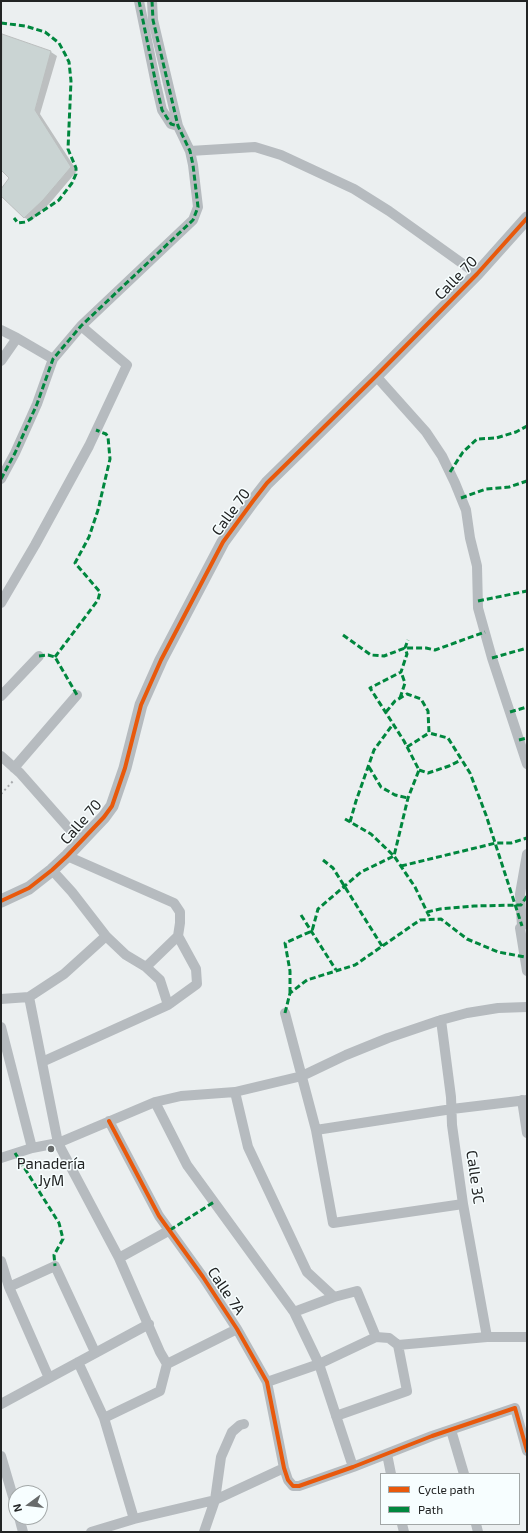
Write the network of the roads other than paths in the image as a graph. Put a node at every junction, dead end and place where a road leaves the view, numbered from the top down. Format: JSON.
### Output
{"nodes":[{"id":1,"x":139,"y":1,"type":"edge"},
{"id":2,"x":152,"y":1,"type":"edge"},
{"id":3,"x":178,"y":126,"type":"junction"},
{"id":4,"x":190,"y":151,"type":"junction"},
{"id":5,"x":527,"y":218,"type":"edge"},
{"id":6,"x":477,"y":274,"type":"junction"},
{"id":7,"x":81,"y":326,"type":"junction"},
{"id":8,"x":1,"y":330,"type":"edge"},
{"id":9,"x":17,"y":338,"type":"junction"},
{"id":10,"x":53,"y":359,"type":"junction"},
{"id":11,"x":1,"y":361,"type":"edge"},
{"id":12,"x":376,"y":376,"type":"junction"},
{"id":13,"x":1,"y":479,"type":"edge"},
{"id":14,"x":1,"y":602,"type":"edge"},
{"id":15,"x":39,"y":656,"type":"dead end"},
{"id":16,"x":77,"y":694,"type":"dead end"},
{"id":17,"x":1,"y":696,"type":"edge"},
{"id":18,"x":1,"y":756,"type":"edge"},
{"id":19,"x":527,"y":764,"type":"edge"},
{"id":20,"x":17,"y":771,"type":"junction"},
{"id":21,"x":80,"y":841,"type":"junction"},
{"id":22,"x":527,"y":854,"type":"edge"},
{"id":23,"x":67,"y":856,"type":"junction"},
{"id":24,"x":52,"y":870,"type":"junction"},
{"id":25,"x":1,"y":901,"type":"edge"},
{"id":26,"x":525,"y":925,"type":"edge"},
{"id":27,"x":106,"y":936,"type":"junction"},
{"id":28,"x":178,"y":936,"type":"junction"},
{"id":29,"x":146,"y":967,"type":"junction"},
{"id":30,"x":527,"y":971,"type":"edge"},
{"id":31,"x":29,"y":997,"type":"junction"},
{"id":32,"x":1,"y":999,"type":"edge"},
{"id":33,"x":168,"y":1004,"type":"junction"},
{"id":34,"x":527,"y":1007,"type":"edge"},
{"id":35,"x":285,"y":1013,"type":"dead end"},
{"id":36,"x":441,"y":1020,"type":"junction"},
{"id":37,"x":1,"y":1027,"type":"edge"},
{"id":38,"x":42,"y":1062,"type":"junction"},
{"id":39,"x":302,"y":1076,"type":"junction"},
{"id":40,"x":236,"y":1092,"type":"junction"},
{"id":41,"x":524,"y":1100,"type":"edge"},
{"id":42,"x":155,"y":1102,"type":"junction"},
{"id":43,"x":452,"y":1109,"type":"junction"},
{"id":44,"x":109,"y":1121,"type":"junction"},
{"id":45,"x":316,"y":1130,"type":"junction"},
{"id":46,"x":527,"y":1133,"type":"edge"},
{"id":47,"x":58,"y":1143,"type":"junction"},
{"id":48,"x":32,"y":1148,"type":"junction"},
{"id":49,"x":1,"y":1158,"type":"edge"},
{"id":50,"x":463,"y":1204,"type":"junction"},
{"id":51,"x":170,"y":1230,"type":"junction"},
{"id":52,"x":119,"y":1258,"type":"junction"},
{"id":53,"x":1,"y":1261,"type":"edge"},
{"id":54,"x":9,"y":1287,"type":"junction"},
{"id":55,"x":334,"y":1297,"type":"junction"},
{"id":56,"x":294,"y":1312,"type":"junction"},
{"id":57,"x":149,"y":1324,"type":"junction"},
{"id":58,"x":237,"y":1329,"type":"junction"},
{"id":59,"x":376,"y":1337,"type":"junction"},
{"id":60,"x":487,"y":1337,"type":"junction"},
{"id":61,"x":527,"y":1337,"type":"edge"},
{"id":62,"x":398,"y":1345,"type":"junction"},
{"id":63,"x":95,"y":1352,"type":"junction"},
{"id":64,"x":78,"y":1362,"type":"junction"},
{"id":65,"x":166,"y":1364,"type":"junction"},
{"id":66,"x":319,"y":1364,"type":"junction"},
{"id":67,"x":49,"y":1378,"type":"junction"},
{"id":68,"x":267,"y":1382,"type":"junction"},
{"id":69,"x":1,"y":1404,"type":"edge"},
{"id":70,"x":520,"y":1414,"type":"edge"},
{"id":71,"x":336,"y":1416,"type":"junction"},
{"id":72,"x":104,"y":1418,"type":"junction"},
{"id":73,"x":244,"y":1424,"type":"dead end"},
{"id":74,"x":450,"y":1430,"type":"junction"},
{"id":75,"x":527,"y":1451,"type":"edge"},
{"id":76,"x":387,"y":1454,"type":"junction"},
{"id":77,"x":1,"y":1456,"type":"edge"},
{"id":78,"x":353,"y":1467,"type":"junction"},
{"id":79,"x":284,"y":1468,"type":"junction"},
{"id":80,"x":391,"y":1473,"type":"edge"},
{"id":81,"x":464,"y":1473,"type":"edge"},
{"id":82,"x":10,"y":1485,"type":"edge"},
{"id":83,"x":215,"y":1500,"type":"junction"},
{"id":84,"x":134,"y":1519,"type":"junction"},
{"id":85,"x":91,"y":1532,"type":"edge"},
{"id":86,"x":204,"y":1532,"type":"edge"}],
"edges":[{"from":1,"to":3,"type":"street"},
{"from":2,"to":3,"type":"street"},
{"from":3,"to":4,"type":"street"},
{"from":4,"to":6,"type":"street"},
{"from":4,"to":7,"type":"street"},
{"from":5,"to":6,"type":"street","name":"Calle 70"},
{"from":6,"to":12,"type":"street","name":"Calle 70"},
{"from":7,"to":10,"type":"street"},
{"from":7,"to":14,"type":"street"},
{"from":8,"to":9,"type":"street"},
{"from":9,"to":10,"type":"street"},
{"from":9,"to":11,"type":"street"},
{"from":10,"to":13,"type":"street"},
{"from":12,"to":19,"type":"street"},
{"from":12,"to":21,"type":"street","name":"Calle 70"},
{"from":15,"to":17,"type":"street"},
{"from":16,"to":20,"type":"street"},
{"from":18,"to":20,"type":"street"},
{"from":20,"to":21,"type":"street"},
{"from":21,"to":23,"type":"street","name":"Calle 70"},
{"from":22,"to":26,"type":"street"},
{"from":23,"to":24,"type":"street","name":"Calle 70"},
{"from":23,"to":28,"type":"street"},
{"from":24,"to":25,"type":"street","name":"Calle 70"},
{"from":24,"to":27,"type":"street"},
{"from":26,"to":30,"type":"street"},
{"from":27,"to":29,"type":"street"},
{"from":27,"to":31,"type":"street"},
{"from":28,"to":29,"type":"street"},
{"from":28,"to":33,"type":"street"},
{"from":29,"to":33,"type":"street"},
{"from":31,"to":32,"type":"street"},
{"from":31,"to":38,"type":"street"},
{"from":33,"to":38,"type":"street"},
{"from":34,"to":36,"type":"street"},
{"from":35,"to":39,"type":"street"},
{"from":36,"to":39,"type":"street"},
{"from":36,"to":43,"type":"street","name":"Calle 3C"},
{"from":37,"to":48,"type":"street"},
{"from":38,"to":47,"type":"street"},
{"from":39,"to":40,"type":"street"},
{"from":39,"to":45,"type":"street"},
{"from":40,"to":42,"type":"street"},
{"from":40,"to":55,"type":"street"},
{"from":41,"to":43,"type":"street"},
{"from":41,"to":46,"type":"street"},
{"from":42,"to":44,"type":"street"},
{"from":42,"to":56,"type":"street"},
{"from":43,"to":45,"type":"street"},
{"from":43,"to":50,"type":"street","name":"Calle 3C"},
{"from":44,"to":47,"type":"street"},
{"from":44,"to":51,"type":"street","name":"Calle 7A"},
{"from":45,"to":50,"type":"street"},
{"from":47,"to":48,"type":"street"},
{"from":47,"to":52,"type":"street"},
{"from":48,"to":49,"type":"street"},
{"from":50,"to":60,"type":"street","name":"Calle 3C"},
{"from":51,"to":52,"type":"street"},
{"from":51,"to":58,"type":"street","name":"Calle 7A"},
{"from":52,"to":57,"type":"street"},
{"from":53,"to":54,"type":"street"},
{"from":54,"to":63,"type":"street"},
{"from":54,"to":67,"type":"street"},
{"from":55,"to":56,"type":"street"},
{"from":55,"to":59,"type":"street"},
{"from":56,"to":66,"type":"street"},
{"from":57,"to":63,"type":"street"},
{"from":57,"to":65,"type":"street"},
{"from":58,"to":65,"type":"street"},
{"from":58,"to":68,"type":"street","name":"Calle 7A"},
{"from":59,"to":62,"type":"street"},
{"from":59,"to":66,"type":"street"},
{"from":60,"to":61,"type":"street"},
{"from":60,"to":62,"type":"street"},
{"from":62,"to":71,"type":"street"},
{"from":63,"to":64,"type":"street"},
{"from":64,"to":67,"type":"street"},
{"from":64,"to":72,"type":"street"},
{"from":65,"to":72,"type":"street"},
{"from":66,"to":68,"type":"street"},
{"from":66,"to":71,"type":"street"},
{"from":67,"to":69,"type":"street"},
{"from":68,"to":79,"type":"street","name":"Calle 7A"},
{"from":70,"to":74,"type":"street"},
{"from":70,"to":75,"type":"street"},
{"from":71,"to":78,"type":"street"},
{"from":72,"to":84,"type":"street"},
{"from":73,"to":83,"type":"street"},
{"from":74,"to":76,"type":"street"},
{"from":74,"to":81,"type":"street"},
{"from":76,"to":78,"type":"street"},
{"from":76,"to":80,"type":"street"},
{"from":77,"to":82,"type":"street"},
{"from":78,"to":79,"type":"street","name":"Calle 7A"},
{"from":79,"to":83,"type":"street"},
{"from":83,"to":84,"type":"street"},
{"from":83,"to":86,"type":"street"},
{"from":84,"to":85,"type":"street"}]}
